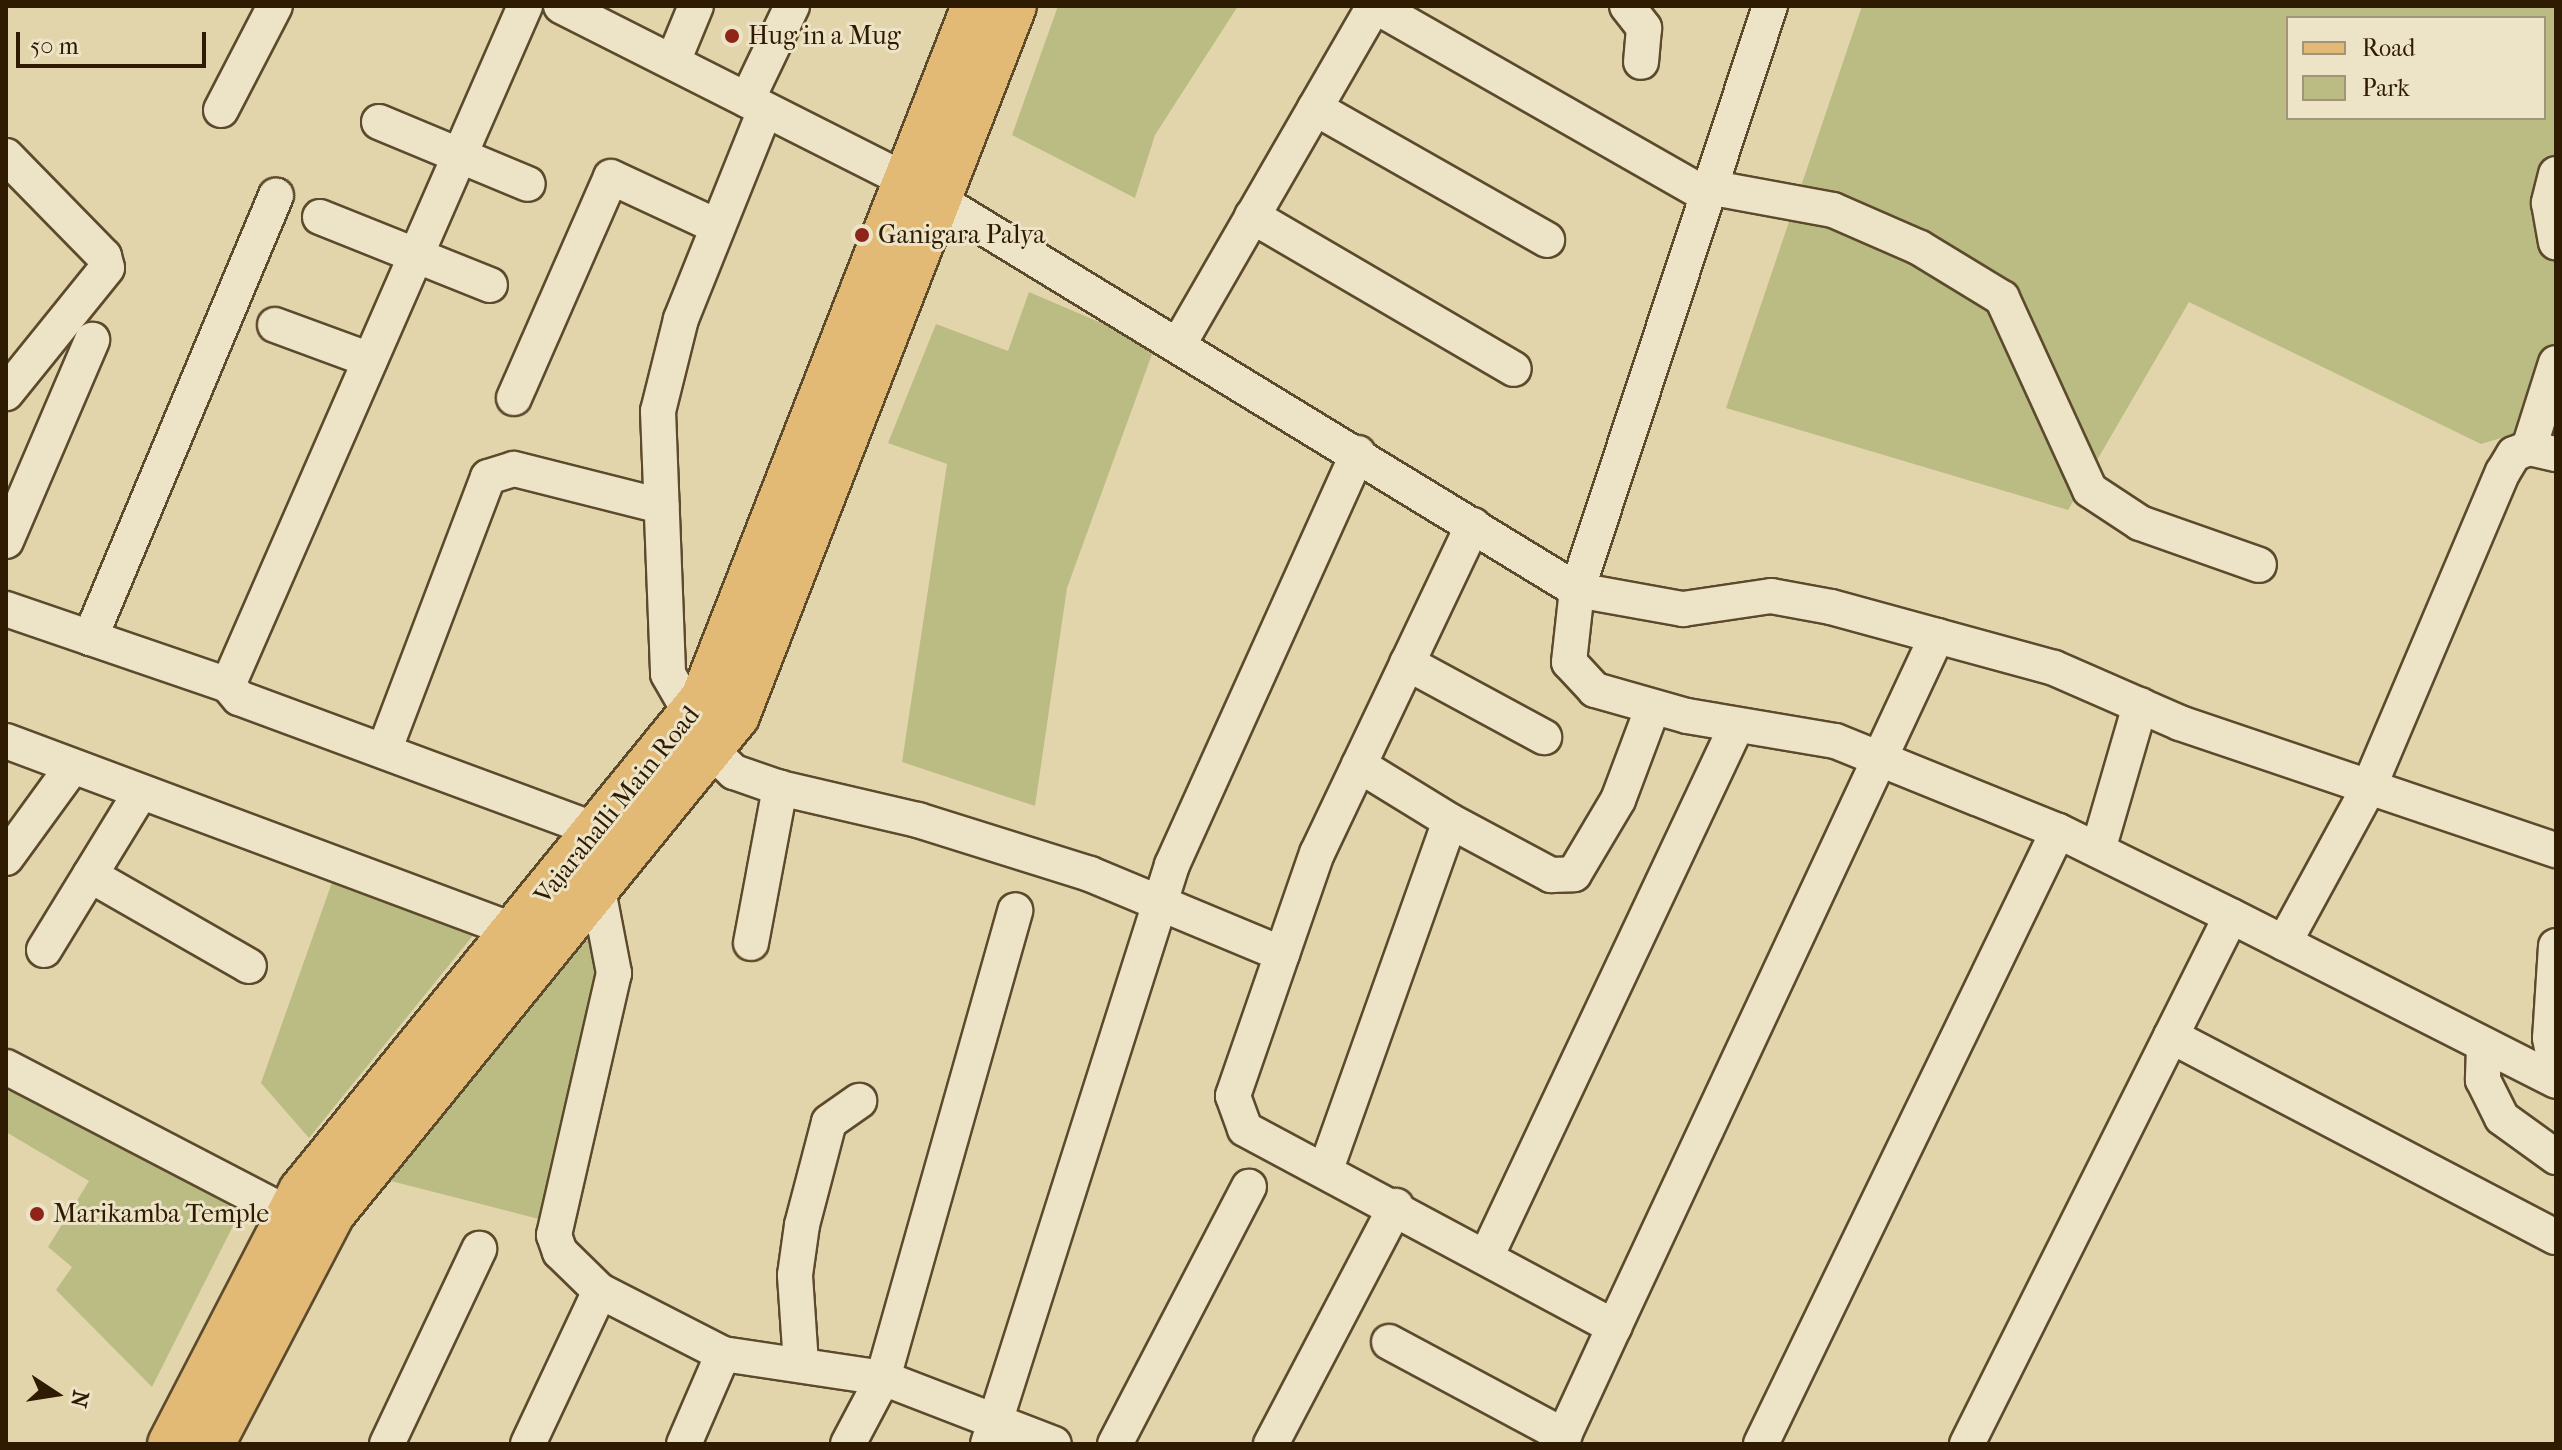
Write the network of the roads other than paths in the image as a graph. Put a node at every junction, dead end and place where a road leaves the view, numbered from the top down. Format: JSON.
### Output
{"nodes":[{"id":1,"x":275,"y":6,"type":"edge"},
{"id":2,"x":525,"y":6,"type":"edge"},
{"id":3,"x":696,"y":6,"type":"edge"},
{"id":4,"x":792,"y":6,"type":"edge"},
{"id":5,"x":974,"y":6,"type":"edge"},
{"id":6,"x":1014,"y":6,"type":"edge"},
{"id":7,"x":1374,"y":6,"type":"edge"},
{"id":8,"x":1627,"y":6,"type":"edge"},
{"id":9,"x":1770,"y":6,"type":"edge"},
{"id":10,"x":563,"y":7,"type":"edge"},
{"id":11,"x":674,"y":59,"type":"junction"},
{"id":12,"x":1641,"y":62,"type":"dead end"},
{"id":13,"x":756,"y":105,"type":"junction"},
{"id":14,"x":1315,"y":108,"type":"junction"},
{"id":15,"x":221,"y":110,"type":"dead end"},
{"id":16,"x":379,"y":122,"type":"dead end"},
{"id":17,"x":6,"y":156,"type":"edge"},
{"id":18,"x":460,"y":158,"type":"junction"},
{"id":19,"x":2556,"y":174,"type":"edge"},
{"id":20,"x":528,"y":184,"type":"dead end"},
{"id":21,"x":1707,"y":191,"type":"junction"},
{"id":22,"x":924,"y":195,"type":"junction"},
{"id":23,"x":276,"y":196,"type":"dead end"},
{"id":24,"x":1252,"y":216,"type":"junction"},
{"id":25,"x":320,"y":217,"type":"dead end"},
{"id":26,"x":716,"y":226,"type":"junction"},
{"id":27,"x":1547,"y":240,"type":"dead end"},
{"id":28,"x":2556,"y":242,"type":"edge"},
{"id":29,"x":417,"y":255,"type":"junction"},
{"id":30,"x":490,"y":285,"type":"dead end"},
{"id":31,"x":275,"y":325,"type":"dead end"},
{"id":32,"x":92,"y":340,"type":"dead end"},
{"id":33,"x":1180,"y":342,"type":"junction"},
{"id":34,"x":370,"y":360,"type":"junction"},
{"id":35,"x":2556,"y":363,"type":"edge"},
{"id":36,"x":1514,"y":369,"type":"dead end"},
{"id":37,"x":6,"y":393,"type":"edge"},
{"id":38,"x":514,"y":398,"type":"dead end"},
{"id":39,"x":2543,"y":451,"type":"edge"},
{"id":40,"x":1358,"y":453,"type":"junction"},
{"id":41,"x":661,"y":506,"type":"junction"},
{"id":42,"x":1473,"y":525,"type":"junction"},
{"id":43,"x":6,"y":541,"type":"edge"},
{"id":44,"x":2259,"y":565,"type":"dead end"},
{"id":45,"x":1577,"y":590,"type":"junction"},
{"id":46,"x":6,"y":609,"type":"edge"},
{"id":47,"x":1937,"y":636,"type":"junction"},
{"id":48,"x":90,"y":638,"type":"junction"},
{"id":49,"x":1407,"y":663,"type":"junction"},
{"id":50,"x":228,"y":685,"type":"junction"},
{"id":51,"x":2140,"y":705,"type":"junction"},
{"id":52,"x":1653,"y":707,"type":"junction"},
{"id":53,"x":1737,"y":725,"type":"junction"},
{"id":54,"x":703,"y":733,"type":"junction"},
{"id":55,"x":1544,"y":737,"type":"dead end"},
{"id":56,"x":6,"y":741,"type":"edge"},
{"id":57,"x":384,"y":751,"type":"junction"},
{"id":58,"x":1877,"y":758,"type":"junction"},
{"id":59,"x":1359,"y":765,"type":"junction"},
{"id":60,"x":72,"y":767,"type":"junction"},
{"id":61,"x":2369,"y":787,"type":"junction"},
{"id":62,"x":780,"y":788,"type":"junction"},
{"id":63,"x":139,"y":795,"type":"junction"},
{"id":64,"x":1450,"y":821,"type":"junction"},
{"id":65,"x":598,"y":831,"type":"junction"},
{"id":66,"x":2058,"y":831,"type":"junction"},
{"id":67,"x":2098,"y":850,"type":"junction"},
{"id":68,"x":2556,"y":852,"type":"edge"},
{"id":69,"x":6,"y":858,"type":"edge"},
{"id":70,"x":90,"y":875,"type":"junction"},
{"id":71,"x":598,"y":890,"type":"junction"},
{"id":72,"x":1161,"y":900,"type":"junction"},
{"id":73,"x":1015,"y":910,"type":"dead end"},
{"id":74,"x":2231,"y":916,"type":"junction"},
{"id":75,"x":515,"y":931,"type":"junction"},
{"id":76,"x":751,"y":943,"type":"dead end"},
{"id":77,"x":2284,"y":943,"type":"junction"},
{"id":78,"x":2556,"y":946,"type":"edge"},
{"id":79,"x":44,"y":950,"type":"dead end"},
{"id":80,"x":1282,"y":954,"type":"junction"},
{"id":81,"x":249,"y":966,"type":"dead end"},
{"id":82,"x":2171,"y":1036,"type":"junction"},
{"id":83,"x":2484,"y":1047,"type":"junction"},
{"id":84,"x":2556,"y":1068,"type":"edge"},
{"id":85,"x":7,"y":1071,"type":"edge"},
{"id":86,"x":2556,"y":1081,"type":"edge"},
{"id":87,"x":859,"y":1101,"type":"dead end"},
{"id":88,"x":2556,"y":1157,"type":"edge"},
{"id":89,"x":1326,"y":1169,"type":"junction"},
{"id":90,"x":1249,"y":1187,"type":"dead end"},
{"id":91,"x":1396,"y":1206,"type":"junction"},
{"id":92,"x":288,"y":1214,"type":"junction"},
{"id":93,"x":2556,"y":1237,"type":"edge"},
{"id":94,"x":479,"y":1249,"type":"dead end"},
{"id":95,"x":1487,"y":1255,"type":"junction"},
{"id":96,"x":600,"y":1291,"type":"junction"},
{"id":97,"x":1614,"y":1327,"type":"junction"},
{"id":98,"x":1389,"y":1342,"type":"dead end"},
{"id":99,"x":723,"y":1354,"type":"junction"},
{"id":100,"x":801,"y":1364,"type":"junction"},
{"id":101,"x":883,"y":1378,"type":"junction"},
{"id":102,"x":992,"y":1434,"type":"edge"},
{"id":103,"x":1562,"y":1440,"type":"edge"},
{"id":104,"x":170,"y":1444,"type":"edge"},
{"id":105,"x":212,"y":1444,"type":"edge"},
{"id":106,"x":387,"y":1444,"type":"edge"},
{"id":107,"x":528,"y":1444,"type":"edge"},
{"id":108,"x":684,"y":1444,"type":"edge"},
{"id":109,"x":848,"y":1444,"type":"edge"},
{"id":110,"x":1054,"y":1444,"type":"edge"},
{"id":111,"x":1115,"y":1444,"type":"edge"},
{"id":112,"x":1271,"y":1444,"type":"edge"},
{"id":113,"x":1761,"y":1444,"type":"edge"},
{"id":114,"x":1967,"y":1444,"type":"edge"}],
"edges":[{"from":1,"to":15,"type":"street"},
{"from":2,"to":18,"type":"street"},
{"from":3,"to":11,"type":"street"},
{"from":4,"to":13,"type":"street"},
{"from":5,"to":22,"type":"main road","name":"Vajarahalli Main Road"},
{"from":6,"to":22,"type":"main road","name":"Vajarahalli Main Road"},
{"from":7,"to":14,"type":"street"},
{"from":7,"to":21,"type":"street"},
{"from":8,"to":12,"type":"street"},
{"from":9,"to":21,"type":"street"},
{"from":10,"to":11,"type":"street"},
{"from":11,"to":13,"type":"street"},
{"from":13,"to":22,"type":"street"},
{"from":13,"to":26,"type":"street"},
{"from":14,"to":24,"type":"street"},
{"from":14,"to":27,"type":"street"},
{"from":16,"to":18,"type":"street"},
{"from":17,"to":37,"type":"street"},
{"from":18,"to":20,"type":"street"},
{"from":18,"to":29,"type":"street"},
{"from":19,"to":28,"type":"street"},
{"from":21,"to":44,"type":"street"},
{"from":21,"to":45,"type":"street"},
{"from":22,"to":33,"type":"street"},
{"from":22,"to":54,"type":"main road","name":"Vajarahalli Main Road"},
{"from":23,"to":48,"type":"street"},
{"from":24,"to":33,"type":"street"},
{"from":24,"to":36,"type":"street"},
{"from":25,"to":29,"type":"street"},
{"from":26,"to":38,"type":"street"},
{"from":26,"to":41,"type":"street"},
{"from":29,"to":30,"type":"street"},
{"from":29,"to":34,"type":"street"},
{"from":31,"to":34,"type":"street"},
{"from":32,"to":43,"type":"street"},
{"from":33,"to":40,"type":"street"},
{"from":34,"to":50,"type":"street"},
{"from":35,"to":39,"type":"street"},
{"from":39,"to":61,"type":"street"},
{"from":40,"to":42,"type":"street"},
{"from":40,"to":72,"type":"street"},
{"from":41,"to":54,"type":"street"},
{"from":41,"to":57,"type":"street"},
{"from":42,"to":45,"type":"street"},
{"from":42,"to":49,"type":"street"},
{"from":45,"to":47,"type":"street"},
{"from":45,"to":52,"type":"street"},
{"from":46,"to":48,"type":"street"},
{"from":47,"to":51,"type":"street"},
{"from":47,"to":58,"type":"street"},
{"from":48,"to":50,"type":"street"},
{"from":49,"to":55,"type":"street"},
{"from":49,"to":59,"type":"street"},
{"from":50,"to":57,"type":"street"},
{"from":51,"to":61,"type":"street"},
{"from":51,"to":67,"type":"street"},
{"from":52,"to":53,"type":"street"},
{"from":52,"to":64,"type":"street"},
{"from":53,"to":58,"type":"street"},
{"from":53,"to":95,"type":"street"},
{"from":54,"to":62,"type":"street"},
{"from":54,"to":65,"type":"main road","name":"Vajarahalli Main Road"},
{"from":54,"to":71,"type":"main road","name":"Vajarahalli Main Road"},
{"from":56,"to":60,"type":"street"},
{"from":57,"to":65,"type":"street"},
{"from":58,"to":66,"type":"street"},
{"from":58,"to":97,"type":"street"},
{"from":59,"to":64,"type":"street"},
{"from":59,"to":80,"type":"street"},
{"from":60,"to":63,"type":"street"},
{"from":60,"to":69,"type":"street"},
{"from":61,"to":68,"type":"street"},
{"from":61,"to":77,"type":"street"},
{"from":62,"to":72,"type":"street"},
{"from":62,"to":76,"type":"street"},
{"from":63,"to":70,"type":"street"},
{"from":63,"to":75,"type":"street"},
{"from":64,"to":89,"type":"street"},
{"from":65,"to":75,"type":"main road","name":"Vajarahalli Main Road"},
{"from":66,"to":67,"type":"street"},
{"from":66,"to":113,"type":"street"},
{"from":67,"to":74,"type":"street"},
{"from":70,"to":79,"type":"street"},
{"from":70,"to":81,"type":"street"},
{"from":71,"to":96,"type":"street"},
{"from":71,"to":105,"type":"main road","name":"Vajarahalli Main Road"},
{"from":72,"to":80,"type":"street"},
{"from":72,"to":102,"type":"street"},
{"from":73,"to":101,"type":"street"},
{"from":74,"to":77,"type":"street"},
{"from":74,"to":82,"type":"street"},
{"from":75,"to":92,"type":"main road","name":"Vajarahalli Main Road"},
{"from":77,"to":83,"type":"street"},
{"from":78,"to":84,"type":"street"},
{"from":80,"to":89,"type":"street"},
{"from":82,"to":93,"type":"street"},
{"from":82,"to":114,"type":"street"},
{"from":83,"to":86,"type":"street"},
{"from":83,"to":88,"type":"street"},
{"from":85,"to":92,"type":"street"},
{"from":87,"to":100,"type":"street"},
{"from":89,"to":91,"type":"street"},
{"from":90,"to":111,"type":"street"},
{"from":91,"to":95,"type":"street"},
{"from":91,"to":112,"type":"street"},
{"from":92,"to":104,"type":"main road","name":"Vajarahalli Main Road"},
{"from":94,"to":106,"type":"street"},
{"from":95,"to":97,"type":"street"},
{"from":96,"to":99,"type":"street"},
{"from":96,"to":107,"type":"street"},
{"from":97,"to":103,"type":"street"},
{"from":98,"to":103,"type":"street"},
{"from":99,"to":100,"type":"street"},
{"from":99,"to":108,"type":"street"},
{"from":100,"to":101,"type":"street"},
{"from":101,"to":102,"type":"street"},
{"from":101,"to":109,"type":"street"},
{"from":102,"to":110,"type":"street"}]}
